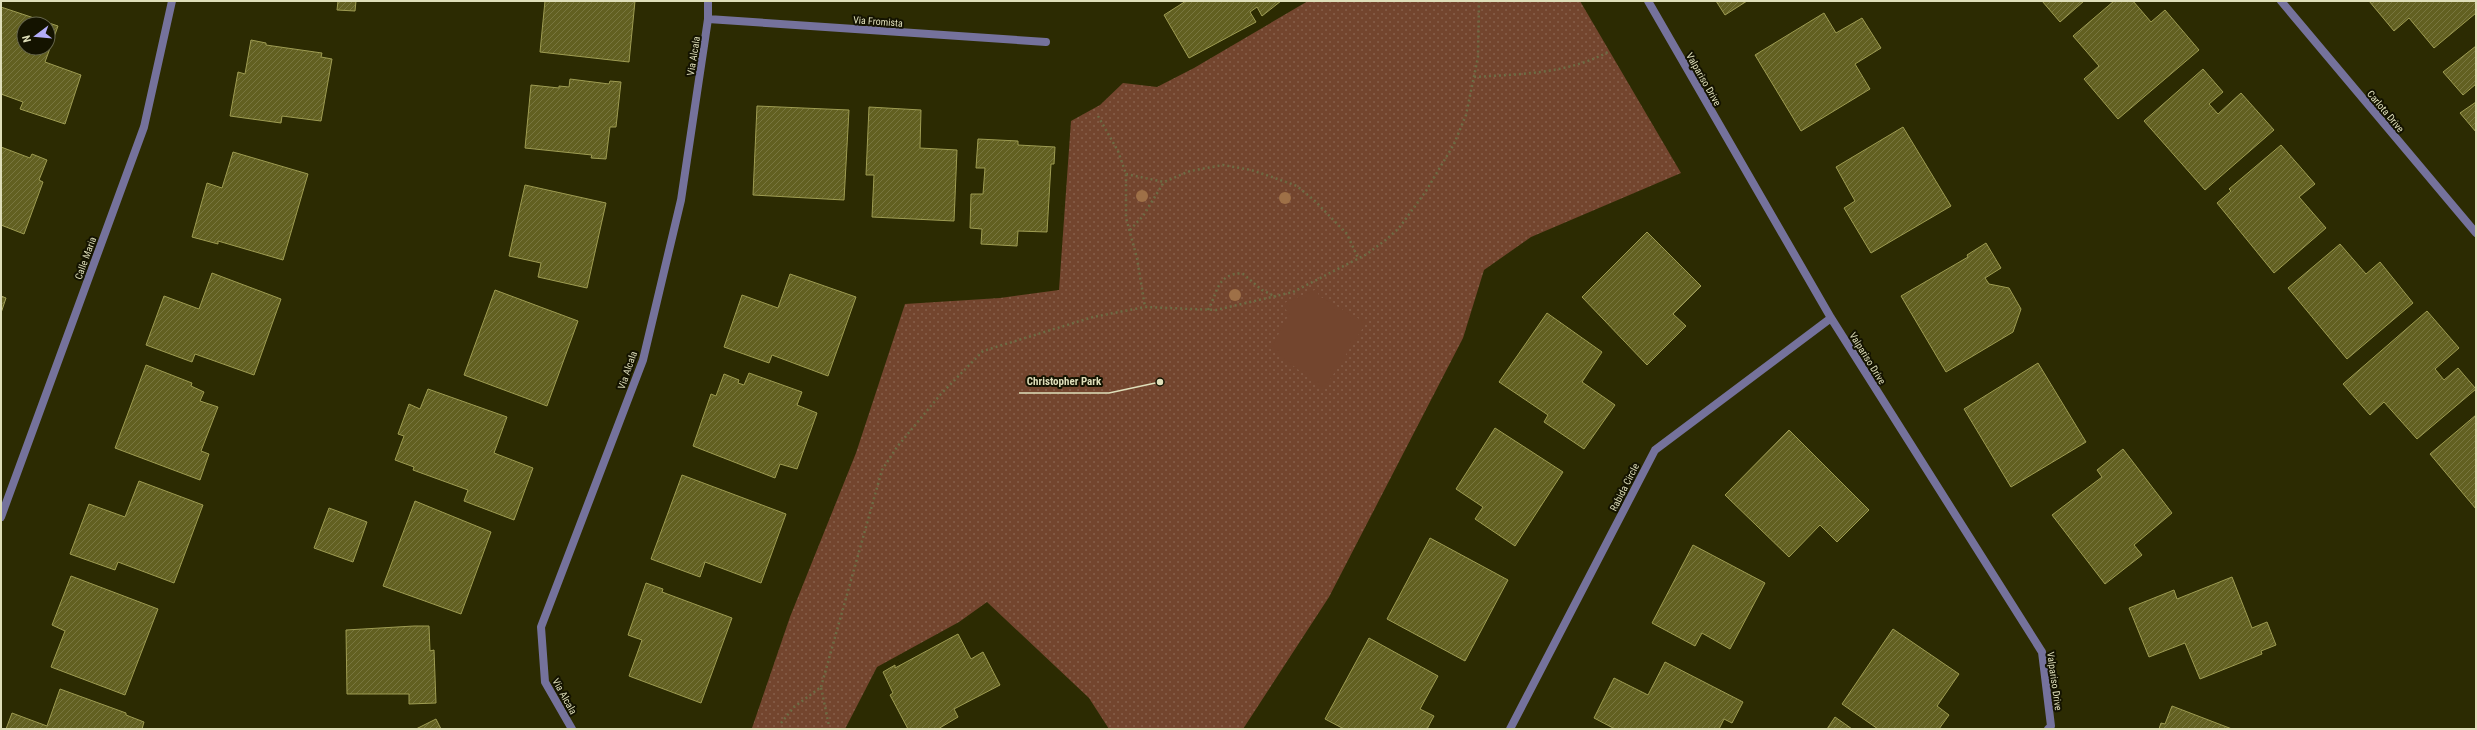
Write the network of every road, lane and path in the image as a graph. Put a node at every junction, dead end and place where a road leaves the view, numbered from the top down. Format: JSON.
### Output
{"nodes":[{"id":1,"x":172,"y":1,"type":"edge"},
{"id":2,"x":708,"y":1,"type":"edge"},
{"id":3,"x":1479,"y":1,"type":"edge"},
{"id":4,"x":1648,"y":1,"type":"edge"},
{"id":5,"x":2281,"y":1,"type":"edge"},
{"id":6,"x":708,"y":19,"type":"junction"},
{"id":7,"x":1046,"y":42,"type":"dead end"},
{"id":8,"x":1608,"y":52,"type":"dead end"},
{"id":9,"x":1474,"y":77,"type":"junction"},
{"id":10,"x":1098,"y":116,"type":"dead end"},
{"id":11,"x":1126,"y":174,"type":"junction"},
{"id":12,"x":1164,"y":182,"type":"junction"},
{"id":13,"x":1129,"y":231,"type":"junction"},
{"id":14,"x":2476,"y":233,"type":"edge"},
{"id":15,"x":1358,"y":258,"type":"junction"},
{"id":16,"x":1276,"y":297,"type":"junction"},
{"id":17,"x":1145,"y":307,"type":"junction"},
{"id":18,"x":1208,"y":310,"type":"junction"},
{"id":19,"x":1831,"y":318,"type":"junction"},
{"id":20,"x":1,"y":517,"type":"edge"},
{"id":21,"x":821,"y":687,"type":"junction"},
{"id":22,"x":781,"y":722,"type":"dead end"},
{"id":23,"x":829,"y":726,"type":"dead end"},
{"id":24,"x":572,"y":729,"type":"edge"},
{"id":25,"x":1510,"y":729,"type":"edge"},
{"id":26,"x":2048,"y":729,"type":"edge"}],
"edges":[{"from":1,"to":20,"type":"street","name":"Calle Maria"},
{"from":2,"to":6,"type":"street","name":"Via Alcala"},
{"from":3,"to":9,"type":"path"},
{"from":4,"to":19,"type":"street","name":"Valpariso Drive"},
{"from":5,"to":14,"type":"street","name":"Carlota Drive"},
{"from":6,"to":7,"type":"street","name":"Via Fromista"},
{"from":6,"to":24,"type":"street","name":"Via Alcala"},
{"from":8,"to":9,"type":"path"},
{"from":9,"to":15,"type":"path"},
{"from":10,"to":11,"type":"path"},
{"from":11,"to":12,"type":"path"},
{"from":11,"to":13,"type":"path"},
{"from":12,"to":13,"type":"path"},
{"from":12,"to":15,"type":"path"},
{"from":13,"to":17,"type":"path"},
{"from":15,"to":16,"type":"path"},
{"from":16,"to":18,"type":"path"},
{"from":16,"to":18,"type":"path"},
{"from":17,"to":18,"type":"path"},
{"from":17,"to":21,"type":"path"},
{"from":19,"to":25,"type":"street","name":"Rabida Circle"},
{"from":19,"to":26,"type":"street","name":"Valpariso Drive"},
{"from":21,"to":22,"type":"path"},
{"from":21,"to":23,"type":"path"}]}
